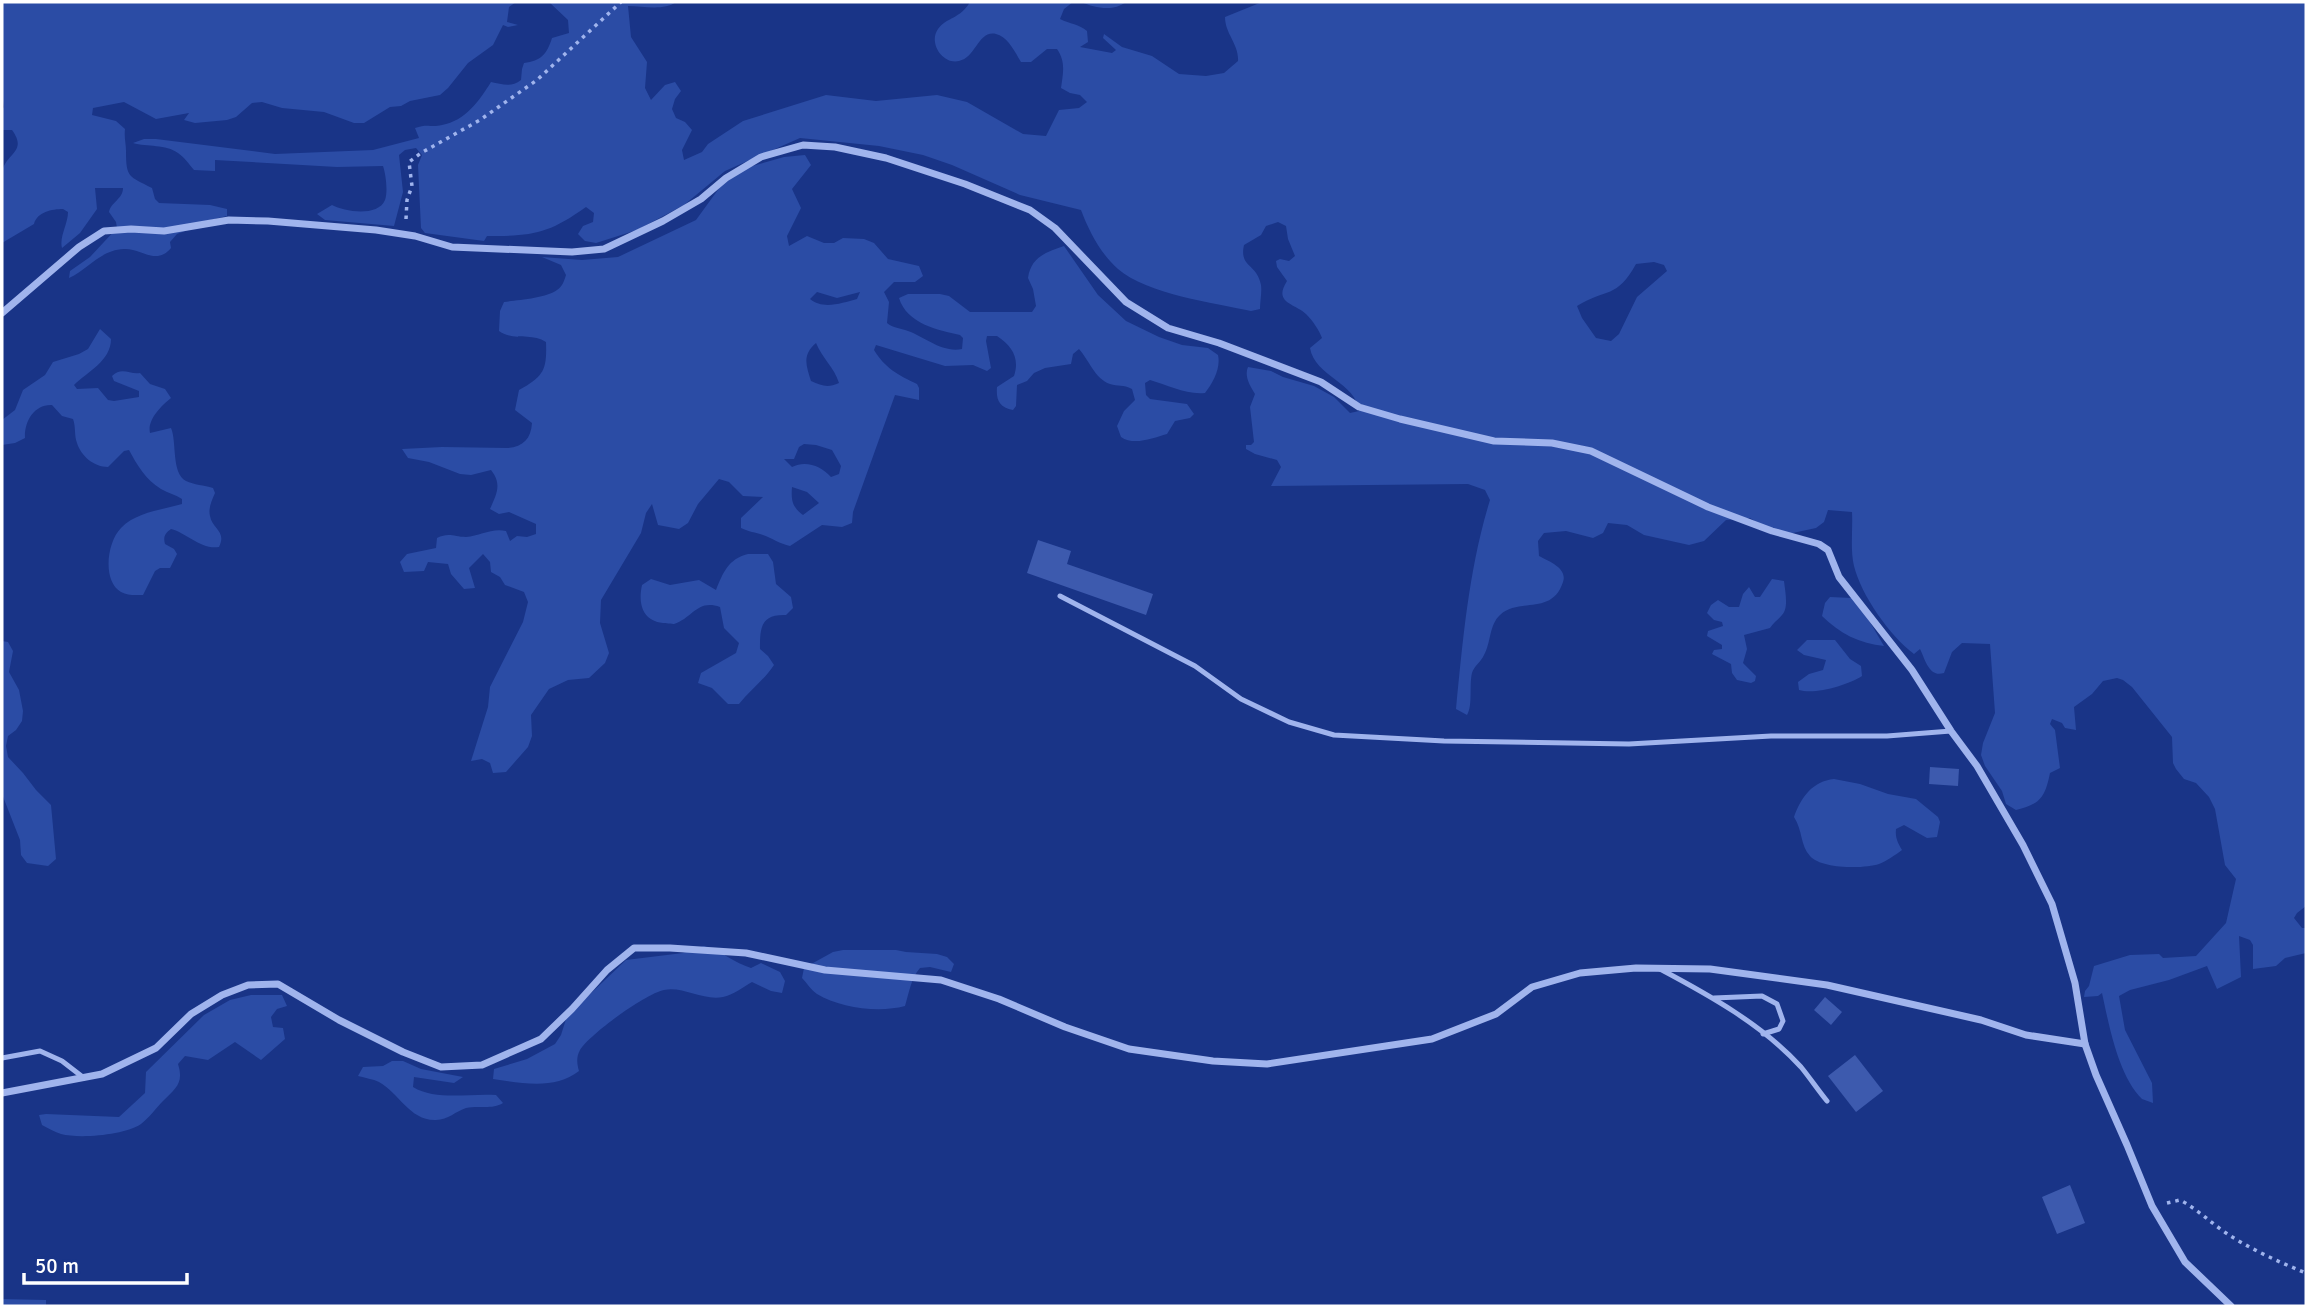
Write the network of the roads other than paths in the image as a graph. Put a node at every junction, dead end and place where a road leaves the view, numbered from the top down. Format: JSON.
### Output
{"nodes":[{"id":1,"x":2,"y":313,"type":"edge"},
{"id":2,"x":1060,"y":596,"type":"dead end"},
{"id":3,"x":1951,"y":731,"type":"junction"},
{"id":4,"x":1660,"y":969,"type":"junction"},
{"id":5,"x":1714,"y":998,"type":"junction"},
{"id":6,"x":1763,"y":1034,"type":"junction"},
{"id":7,"x":2085,"y":1044,"type":"junction"},
{"id":8,"x":2,"y":1058,"type":"edge"},
{"id":9,"x":84,"y":1078,"type":"junction"},
{"id":10,"x":2,"y":1093,"type":"edge"},
{"id":11,"x":1827,"y":1101,"type":"dead end"},
{"id":12,"x":2231,"y":1306,"type":"edge"}],
"edges":[{"from":1,"to":3,"type":"street"},
{"from":2,"to":3,"type":"lane"},
{"from":3,"to":7,"type":"street"},
{"from":4,"to":5,"type":"lane"},
{"from":4,"to":7,"type":"street"},
{"from":4,"to":9,"type":"street"},
{"from":5,"to":6,"type":"lane"},
{"from":5,"to":6,"type":"lane"},
{"from":6,"to":11,"type":"lane"},
{"from":7,"to":12,"type":"street"},
{"from":8,"to":9,"type":"lane"},
{"from":9,"to":10,"type":"street"}]}
